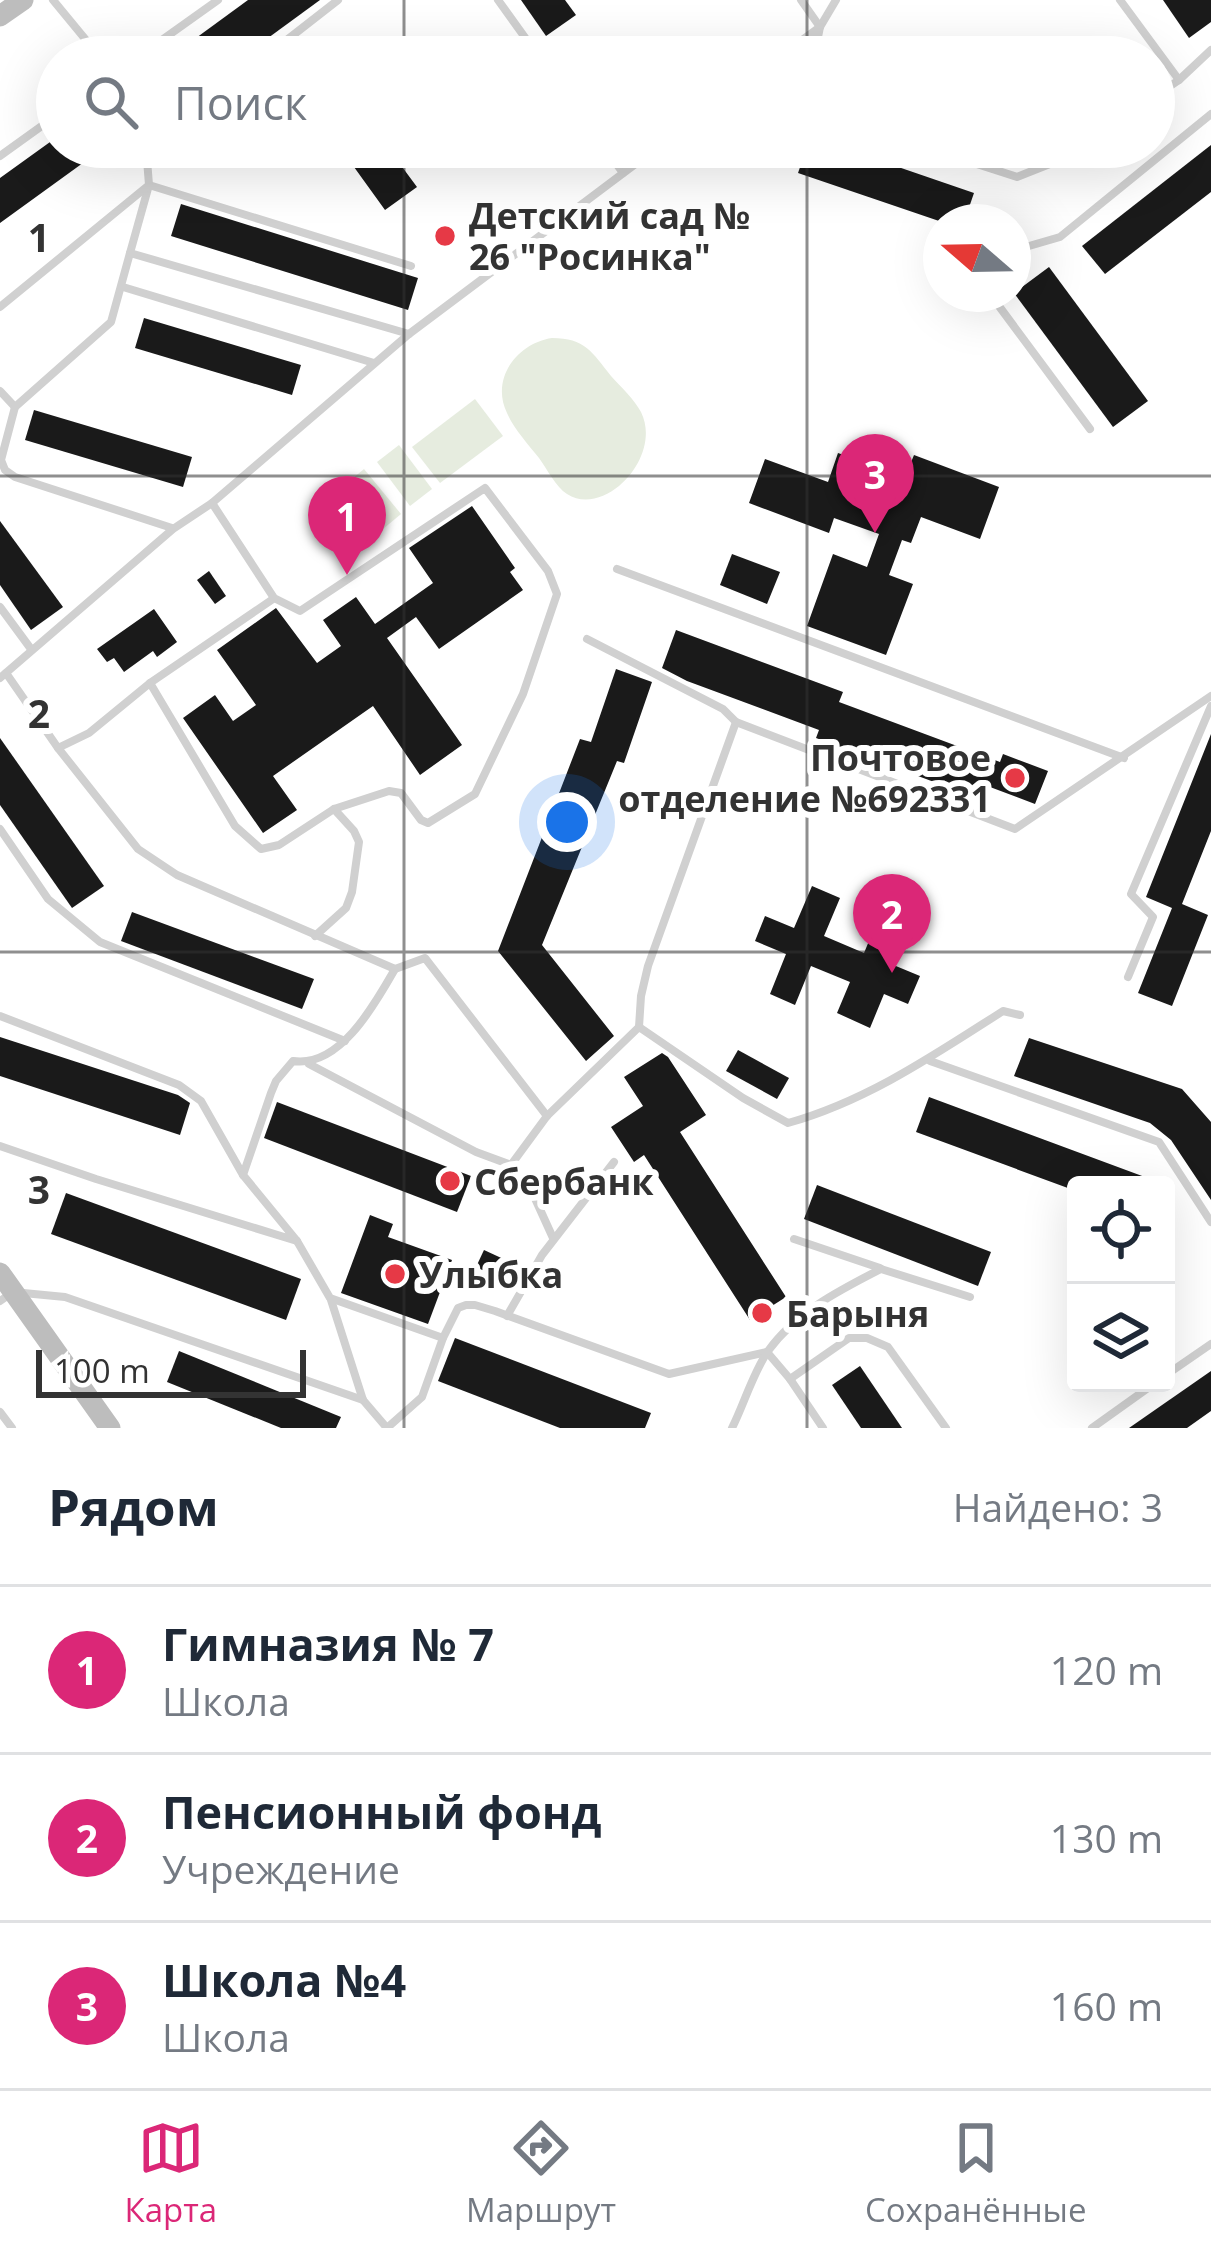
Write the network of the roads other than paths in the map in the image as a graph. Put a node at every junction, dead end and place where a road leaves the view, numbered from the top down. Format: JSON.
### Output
{"nodes":[{"id":1,"x":23,"y":0,"type":"edge"},
{"id":2,"x":53,"y":0,"type":"edge"},
{"id":3,"x":218,"y":0,"type":"edge"},
{"id":4,"x":338,"y":0,"type":"edge"},
{"id":5,"x":499,"y":0,"type":"edge"},
{"id":6,"x":801,"y":0,"type":"edge"},
{"id":7,"x":836,"y":0,"type":"edge"},
{"id":8,"x":1120,"y":0,"type":"edge"},
{"id":9,"x":0,"y":16,"type":"edge"},
{"id":10,"x":820,"y":27,"type":"junction"},
{"id":11,"x":83,"y":36,"type":"edge"},
{"id":12,"x":167,"y":36,"type":"edge"},
{"id":13,"x":292,"y":36,"type":"edge"},
{"id":14,"x":524,"y":36,"type":"edge"},
{"id":15,"x":808,"y":36,"type":"edge"},
{"id":16,"x":818,"y":36,"type":"edge"},
{"id":17,"x":1147,"y":36,"type":"edge"},
{"id":18,"x":1211,"y":50,"type":"edge"},
{"id":19,"x":1175,"y":75,"type":"edge"},
{"id":20,"x":1179,"y":80,"type":"junction"},
{"id":21,"x":1175,"y":83,"type":"edge"},
{"id":22,"x":1211,"y":114,"type":"edge"},
{"id":23,"x":36,"y":130,"type":"edge"},
{"id":24,"x":1175,"y":143,"type":"edge"},
{"id":25,"x":0,"y":156,"type":"edge"},
{"id":26,"x":148,"y":168,"type":"edge"},
{"id":27,"x":619,"y":168,"type":"edge"},
{"id":28,"x":630,"y":168,"type":"edge"},
{"id":29,"x":989,"y":168,"type":"edge"},
{"id":30,"x":1040,"y":168,"type":"edge"},
{"id":31,"x":1145,"y":168,"type":"edge"},
{"id":32,"x":623,"y":173,"type":"junction"},
{"id":33,"x":149,"y":184,"type":"junction"},
{"id":34,"x":1031,"y":245,"type":"edge"},
{"id":35,"x":130,"y":253,"type":"junction"},
{"id":36,"x":411,"y":266,"type":"dead end"},
{"id":37,"x":122,"y":287,"type":"junction"},
{"id":38,"x":0,"y":307,"type":"edge"},
{"id":39,"x":1003,"y":312,"type":"edge"},
{"id":40,"x":409,"y":334,"type":"junction"},
{"id":41,"x":374,"y":363,"type":"junction"},
{"id":42,"x":0,"y":391,"type":"edge"},
{"id":43,"x":14,"y":407,"type":"junction"},
{"id":44,"x":1090,"y":428,"type":"dead end"},
{"id":45,"x":212,"y":502,"type":"junction"},
{"id":46,"x":173,"y":529,"type":"junction"},
{"id":47,"x":617,"y":569,"type":"dead end"},
{"id":48,"x":274,"y":598,"type":"junction"},
{"id":49,"x":0,"y":607,"type":"edge"},
{"id":50,"x":587,"y":639,"type":"dead end"},
{"id":51,"x":32,"y":650,"type":"junction"},
{"id":52,"x":3,"y":675,"type":"edge"},
{"id":53,"x":150,"y":683,"type":"junction"},
{"id":54,"x":1211,"y":696,"type":"edge"},
{"id":55,"x":1211,"y":706,"type":"edge"},
{"id":56,"x":736,"y":722,"type":"junction"},
{"id":57,"x":58,"y":748,"type":"junction"},
{"id":58,"x":1124,"y":758,"type":"junction"},
{"id":59,"x":334,"y":809,"type":"junction"},
{"id":60,"x":0,"y":829,"type":"edge"},
{"id":61,"x":315,"y":936,"type":"junction"},
{"id":62,"x":395,"y":969,"type":"junction"},
{"id":63,"x":1128,"y":977,"type":"dead end"},
{"id":64,"x":1020,"y":1015,"type":"dead end"},
{"id":65,"x":0,"y":1016,"type":"edge"},
{"id":66,"x":639,"y":1027,"type":"junction"},
{"id":67,"x":345,"y":1041,"type":"junction"},
{"id":68,"x":928,"y":1061,"type":"junction"},
{"id":69,"x":307,"y":1063,"type":"junction"},
{"id":70,"x":547,"y":1116,"type":"junction"},
{"id":71,"x":0,"y":1146,"type":"edge"},
{"id":72,"x":614,"y":1162,"type":"dead end"},
{"id":73,"x":512,"y":1166,"type":"junction"},
{"id":74,"x":243,"y":1175,"type":"junction"},
{"id":75,"x":1211,"y":1222,"type":"edge"},
{"id":76,"x":553,"y":1238,"type":"junction"},
{"id":77,"x":794,"y":1240,"type":"dead end"},
{"id":78,"x":297,"y":1241,"type":"junction"},
{"id":79,"x":881,"y":1269,"type":"junction"},
{"id":80,"x":4,"y":1289,"type":"edge"},
{"id":81,"x":970,"y":1297,"type":"dead end"},
{"id":82,"x":330,"y":1298,"type":"junction"},
{"id":83,"x":506,"y":1316,"type":"junction"},
{"id":84,"x":442,"y":1338,"type":"junction"},
{"id":85,"x":1211,"y":1344,"type":"edge"},
{"id":86,"x":767,"y":1352,"type":"junction"},
{"id":87,"x":1175,"y":1370,"type":"edge"},
{"id":88,"x":790,"y":1378,"type":"junction"},
{"id":89,"x":1142,"y":1392,"type":"edge"},
{"id":90,"x":363,"y":1400,"type":"junction"},
{"id":91,"x":0,"y":1412,"type":"edge"},
{"id":92,"x":11,"y":1428,"type":"edge"},
{"id":93,"x":110,"y":1428,"type":"edge"},
{"id":94,"x":387,"y":1428,"type":"edge"},
{"id":95,"x":732,"y":1428,"type":"edge"},
{"id":96,"x":823,"y":1428,"type":"edge"},
{"id":97,"x":946,"y":1428,"type":"edge"},
{"id":98,"x":1092,"y":1428,"type":"edge"}],
"edges":[{"from":1,"to":9,"type":"main road"},
{"from":2,"to":11,"type":"lane"},
{"from":3,"to":12,"type":"lane"},
{"from":4,"to":13,"type":"lane"},
{"from":5,"to":14,"type":"lane"},
{"from":6,"to":10,"type":"lane"},
{"from":7,"to":10,"type":"lane"},
{"from":8,"to":17,"type":"lane"},
{"from":10,"to":15,"type":"lane"},
{"from":10,"to":16,"type":"lane"},
{"from":18,"to":20,"type":"lane"},
{"from":19,"to":20,"type":"lane"},
{"from":20,"to":21,"type":"lane"},
{"from":22,"to":24,"type":"lane"},
{"from":23,"to":25,"type":"lane"},
{"from":26,"to":33,"type":"lane"},
{"from":27,"to":32,"type":"lane"},
{"from":28,"to":32,"type":"lane"},
{"from":29,"to":30,"type":"lane"},
{"from":31,"to":34,"type":"lane"},
{"from":32,"to":40,"type":"lane"},
{"from":33,"to":35,"type":"lane"},
{"from":33,"to":36,"type":"lane"},
{"from":33,"to":38,"type":"lane"},
{"from":35,"to":37,"type":"lane"},
{"from":35,"to":40,"type":"lane"},
{"from":37,"to":41,"type":"lane"},
{"from":37,"to":43,"type":"lane"},
{"from":39,"to":44,"type":"lane"},
{"from":40,"to":41,"type":"lane"},
{"from":41,"to":45,"type":"lane"},
{"from":42,"to":43,"type":"lane"},
{"from":43,"to":46,"type":"lane"},
{"from":45,"to":46,"type":"lane"},
{"from":45,"to":48,"type":"lane"},
{"from":46,"to":51,"type":"lane"},
{"from":47,"to":58,"type":"lane"},
{"from":48,"to":53,"type":"lane"},
{"from":48,"to":59,"type":"lane"},
{"from":49,"to":51,"type":"lane"},
{"from":50,"to":56,"type":"lane"},
{"from":51,"to":52,"type":"lane"},
{"from":52,"to":57,"type":"lane"},
{"from":53,"to":57,"type":"lane"},
{"from":53,"to":59,"type":"lane"},
{"from":54,"to":58,"type":"lane"},
{"from":55,"to":63,"type":"lane"},
{"from":56,"to":58,"type":"lane"},
{"from":56,"to":66,"type":"lane"},
{"from":57,"to":61,"type":"lane"},
{"from":59,"to":61,"type":"lane"},
{"from":60,"to":67,"type":"lane"},
{"from":61,"to":62,"type":"lane"},
{"from":62,"to":67,"type":"lane"},
{"from":62,"to":70,"type":"lane"},
{"from":64,"to":68,"type":"lane"},
{"from":65,"to":74,"type":"lane"},
{"from":66,"to":68,"type":"lane"},
{"from":66,"to":70,"type":"lane"},
{"from":67,"to":69,"type":"lane"},
{"from":68,"to":75,"type":"lane"},
{"from":69,"to":73,"type":"lane"},
{"from":69,"to":74,"type":"lane"},
{"from":70,"to":73,"type":"lane"},
{"from":71,"to":78,"type":"lane"},
{"from":72,"to":76,"type":"lane"},
{"from":73,"to":76,"type":"lane"},
{"from":74,"to":78,"type":"lane"},
{"from":76,"to":83,"type":"lane"},
{"from":77,"to":79,"type":"lane"},
{"from":78,"to":82,"type":"lane"},
{"from":79,"to":81,"type":"lane"},
{"from":79,"to":86,"type":"lane"},
{"from":80,"to":90,"type":"lane"},
{"from":80,"to":93,"type":"main road"},
{"from":82,"to":84,"type":"lane"},
{"from":82,"to":90,"type":"lane"},
{"from":83,"to":84,"type":"lane"},
{"from":83,"to":86,"type":"lane"},
{"from":84,"to":94,"type":"lane"},
{"from":85,"to":87,"type":"lane"},
{"from":86,"to":88,"type":"lane"},
{"from":86,"to":95,"type":"lane"},
{"from":88,"to":96,"type":"lane"},
{"from":88,"to":97,"type":"lane"},
{"from":89,"to":98,"type":"lane"},
{"from":90,"to":94,"type":"lane"},
{"from":91,"to":92,"type":"lane"}]}
